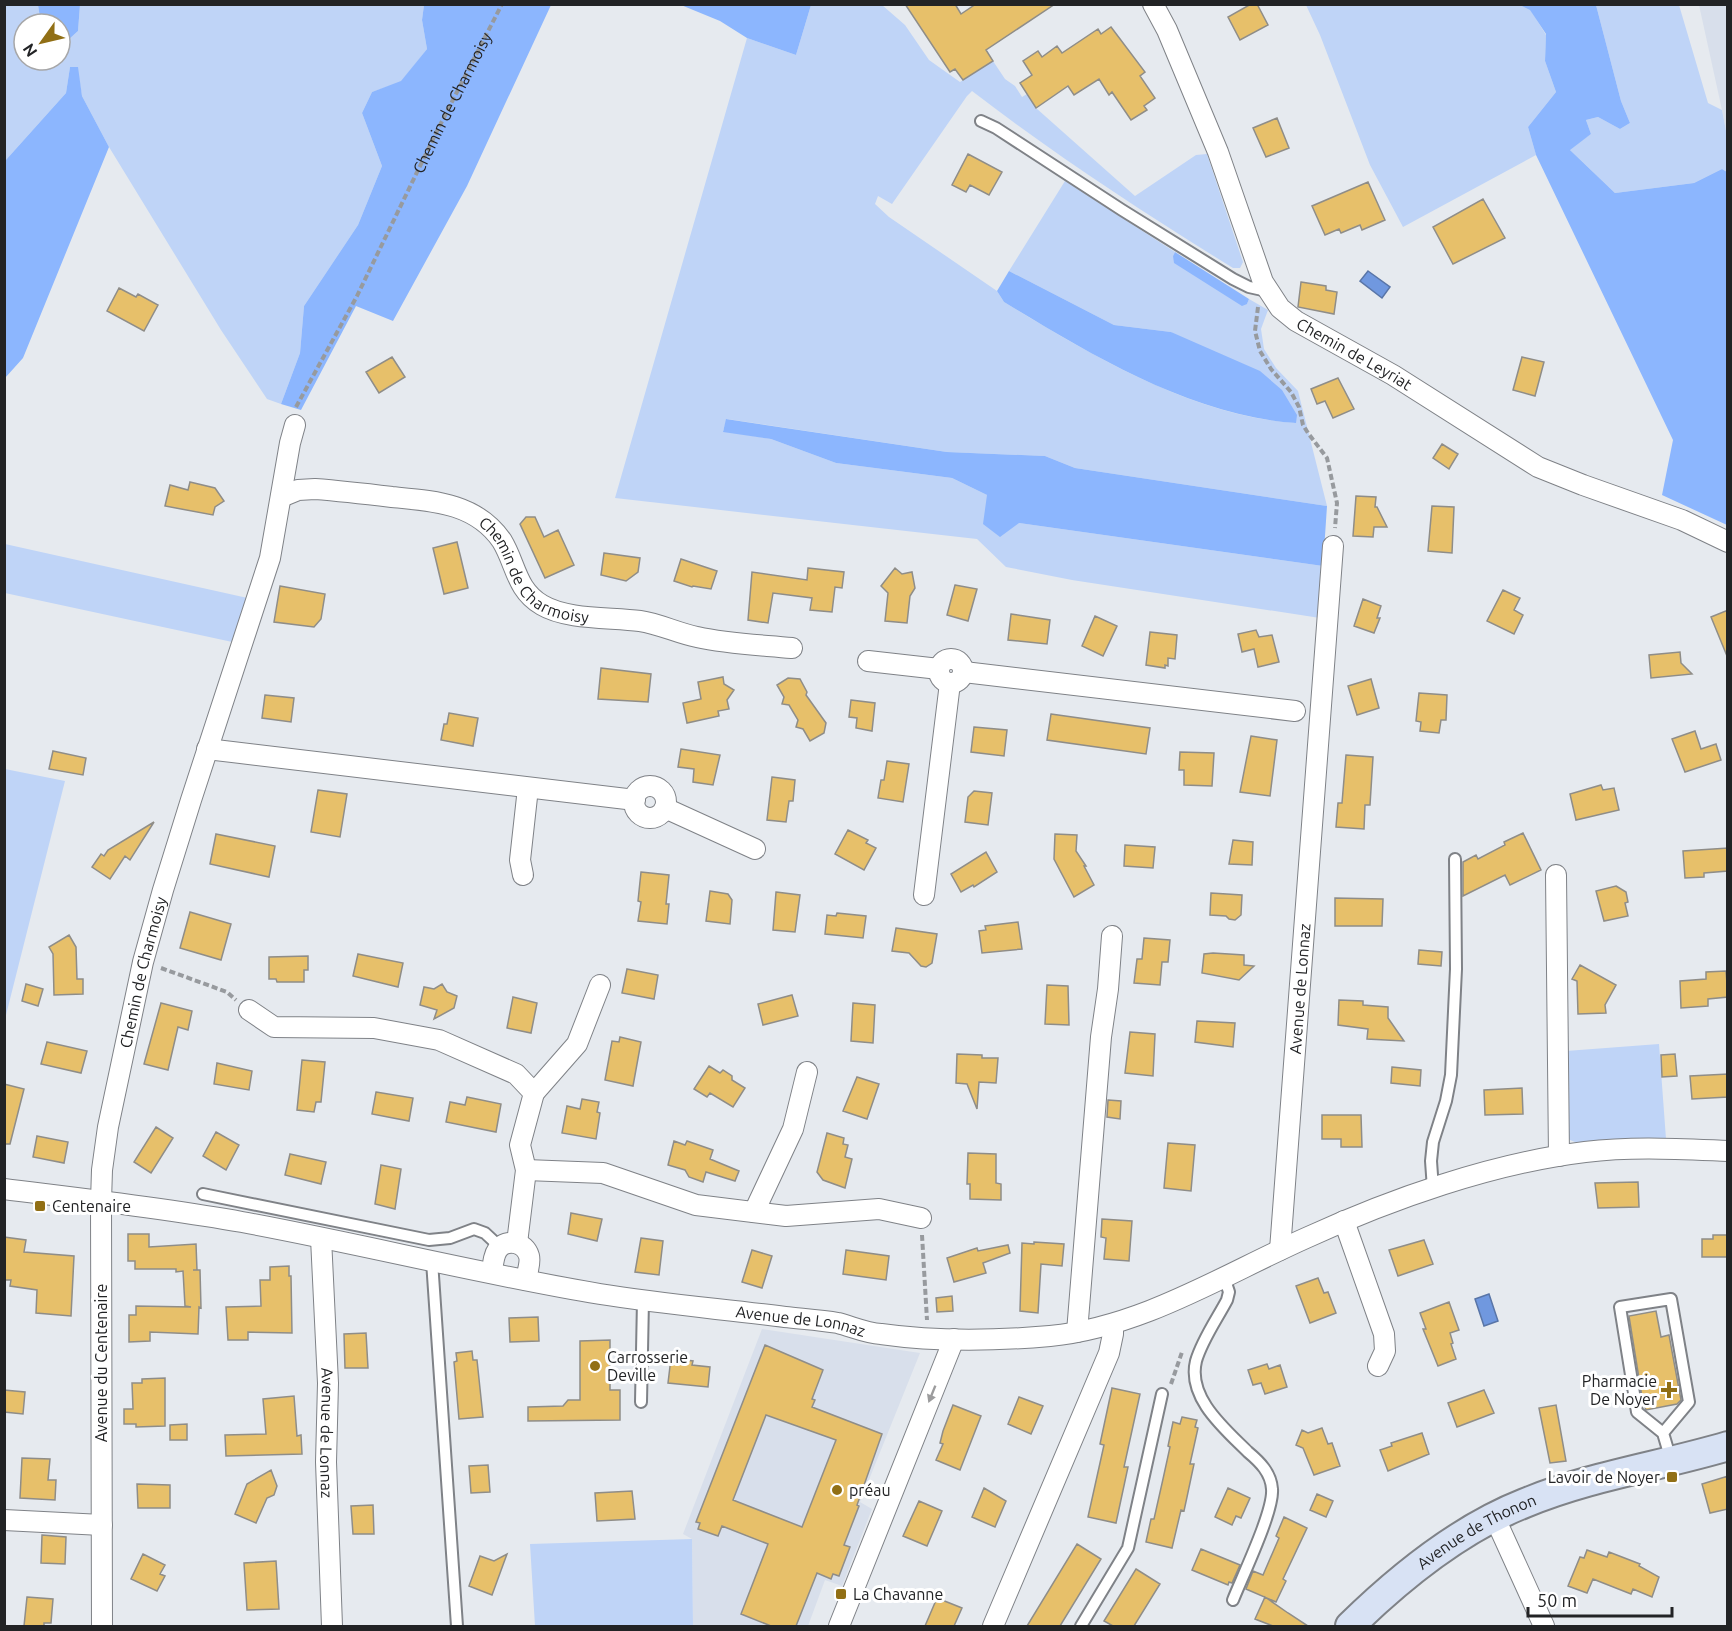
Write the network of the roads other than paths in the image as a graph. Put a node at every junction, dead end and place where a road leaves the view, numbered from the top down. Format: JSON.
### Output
{"nodes":[{"id":1,"x":1153,"y":4,"type":"edge"},
{"id":2,"x":981,"y":122,"type":"dead end"},
{"id":3,"x":1267,"y":291,"type":"junction"},
{"id":4,"x":295,"y":425,"type":"road end"},
{"id":5,"x":281,"y":497,"type":"junction"},
{"id":6,"x":1728,"y":542,"type":"edge"},
{"id":7,"x":1333,"y":546,"type":"road end"},
{"id":8,"x":792,"y":648,"type":"dead end"},
{"id":9,"x":868,"y":661,"type":"dead end"},
{"id":10,"x":951,"y":675,"type":"junction"},
{"id":11,"x":1321,"y":701,"type":"junction"},
{"id":12,"x":1295,"y":711,"type":"junction"},
{"id":13,"x":1319,"y":726,"type":"junction"},
{"id":14,"x":207,"y":749,"type":"junction"},
{"id":15,"x":528,"y":788,"type":"junction"},
{"id":16,"x":755,"y":849,"type":"dead end"},
{"id":17,"x":1455,"y":859,"type":"dead end"},
{"id":18,"x":1556,"y":874,"type":"dead end"},
{"id":19,"x":523,"y":875,"type":"dead end"},
{"id":20,"x":924,"y":894,"type":"dead end"},
{"id":21,"x":1112,"y":936,"type":"dead end"},
{"id":22,"x":600,"y":985,"type":"dead end"},
{"id":23,"x":249,"y":1010,"type":"road end"},
{"id":24,"x":807,"y":1072,"type":"dead end"},
{"id":25,"x":534,"y":1093,"type":"junction"},
{"id":26,"x":1728,"y":1151,"type":"edge"},
{"id":27,"x":1559,"y":1156,"type":"junction"},
{"id":28,"x":526,"y":1170,"type":"junction"},
{"id":29,"x":1433,"y":1189,"type":"junction"},
{"id":30,"x":4,"y":1190,"type":"edge"},
{"id":31,"x":203,"y":1194,"type":"dead end"},
{"id":32,"x":101,"y":1201,"type":"junction"},
{"id":33,"x":753,"y":1212,"type":"junction"},
{"id":34,"x":921,"y":1218,"type":"road end"},
{"id":35,"x":1344,"y":1221,"type":"junction"},
{"id":36,"x":321,"y":1238,"type":"junction"},
{"id":37,"x":508,"y":1245,"type":"junction"},
{"id":38,"x":1280,"y":1250,"type":"junction"},
{"id":39,"x":432,"y":1261,"type":"junction"},
{"id":40,"x":492,"y":1273,"type":"junction"},
{"id":41,"x":1224,"y":1277,"type":"junction"},
{"id":42,"x":526,"y":1280,"type":"junction"},
{"id":43,"x":644,"y":1300,"type":"junction"},
{"id":44,"x":1113,"y":1324,"type":"junction"},
{"id":45,"x":1077,"y":1332,"type":"junction"},
{"id":46,"x":954,"y":1340,"type":"junction"},
{"id":47,"x":1378,"y":1366,"type":"dead end"},
{"id":48,"x":1162,"y":1394,"type":"dead end"},
{"id":49,"x":641,"y":1402,"type":"dead end"},
{"id":50,"x":1664,"y":1433,"type":"junction"},
{"id":51,"x":1728,"y":1446,"type":"edge"},
{"id":52,"x":1671,"y":1461,"type":"junction"},
{"id":53,"x":1494,"y":1516,"type":"junction"},
{"id":54,"x":4,"y":1520,"type":"edge"},
{"id":55,"x":102,"y":1525,"type":"junction"},
{"id":56,"x":1233,"y":1600,"type":"dead end"},
{"id":57,"x":102,"y":1626,"type":"edge"},
{"id":58,"x":332,"y":1626,"type":"edge"},
{"id":59,"x":457,"y":1626,"type":"edge"},
{"id":60,"x":839,"y":1626,"type":"edge"},
{"id":61,"x":993,"y":1626,"type":"edge"},
{"id":62,"x":1081,"y":1626,"type":"edge"},
{"id":63,"x":1350,"y":1626,"type":"edge"},
{"id":64,"x":1544,"y":1626,"type":"edge"}],
"edges":[{"from":1,"to":3,"type":"street","name":"Chemin de Leyriat"},
{"from":2,"to":3,"type":"lane"},
{"from":3,"to":6,"type":"street","name":"Chemin de Leyriat"},
{"from":4,"to":5,"type":"street","name":"Chemin de Charmoisy"},
{"from":5,"to":8,"type":"street","name":"Chemin de Charmoisy"},
{"from":5,"to":14,"type":"street","name":"Chemin de Charmoisy"},
{"from":7,"to":11,"type":"street","name":"Avenue de Lonnaz"},
{"from":9,"to":10,"type":"street"},
{"from":10,"to":12,"type":"street"},
{"from":10,"to":20,"type":"street"},
{"from":11,"to":12,"type":"street"},
{"from":11,"to":13,"type":"street","name":"Avenue de Lonnaz"},
{"from":12,"to":13,"type":"street"},
{"from":13,"to":38,"type":"street","name":"Avenue de Lonnaz"},
{"from":14,"to":15,"type":"street"},
{"from":14,"to":32,"type":"street","name":"Chemin de Charmoisy"},
{"from":15,"to":16,"type":"street"},
{"from":15,"to":19,"type":"street"},
{"from":17,"to":29,"type":"lane"},
{"from":18,"to":27,"type":"street"},
{"from":21,"to":45,"type":"street"},
{"from":22,"to":25,"type":"street"},
{"from":23,"to":25,"type":"street"},
{"from":24,"to":33,"type":"street"},
{"from":25,"to":28,"type":"street"},
{"from":26,"to":27,"type":"street","name":"Avenue de Lonnaz"},
{"from":27,"to":29,"type":"street","name":"Avenue de Lonnaz"},
{"from":28,"to":33,"type":"street"},
{"from":28,"to":37,"type":"street"},
{"from":29,"to":35,"type":"street","name":"Avenue de Lonnaz"},
{"from":30,"to":32,"type":"street","name":"Avenue de Lonnaz"},
{"from":31,"to":37,"type":"lane"},
{"from":32,"to":36,"type":"street","name":"Avenue de Lonnaz"},
{"from":32,"to":55,"type":"street","name":"Avenue du Centenaire"},
{"from":33,"to":34,"type":"street"},
{"from":35,"to":38,"type":"street","name":"Avenue de Lonnaz"},
{"from":35,"to":47,"type":"street"},
{"from":36,"to":39,"type":"street","name":"Avenue de Lonnaz"},
{"from":36,"to":58,"type":"street","name":"Avenue de Lonnaz"},
{"from":37,"to":40,"type":"street"},
{"from":37,"to":42,"type":"street"},
{"from":38,"to":41,"type":"street","name":"Avenue de Lonnaz"},
{"from":39,"to":40,"type":"street","name":"Avenue de Lonnaz"},
{"from":39,"to":59,"type":"lane"},
{"from":40,"to":42,"type":"street","name":"Avenue de Lonnaz"},
{"from":41,"to":44,"type":"street","name":"Avenue de Lonnaz"},
{"from":41,"to":56,"type":"lane"},
{"from":42,"to":43,"type":"street","name":"Avenue de Lonnaz"},
{"from":43,"to":46,"type":"street","name":"Avenue de Lonnaz"},
{"from":43,"to":49,"type":"lane"},
{"from":44,"to":45,"type":"street","name":"Avenue de Lonnaz"},
{"from":44,"to":61,"type":"street"},
{"from":45,"to":46,"type":"street","name":"Avenue de Lonnaz"},
{"from":46,"to":60,"type":"street","one_way":true},
{"from":48,"to":62,"type":"lane"},
{"from":50,"to":50,"type":"lane"},
{"from":50,"to":52,"type":"lane"},
{"from":51,"to":52,"type":"main road","name":"Avenue de Thonon"},
{"from":52,"to":53,"type":"main road","name":"Avenue de Thonon"},
{"from":53,"to":63,"type":"main road","name":"Avenue de Thonon"},
{"from":53,"to":64,"type":"street"},
{"from":54,"to":55,"type":"street"},
{"from":55,"to":57,"type":"street","name":"Avenue du Centenaire"}]}
